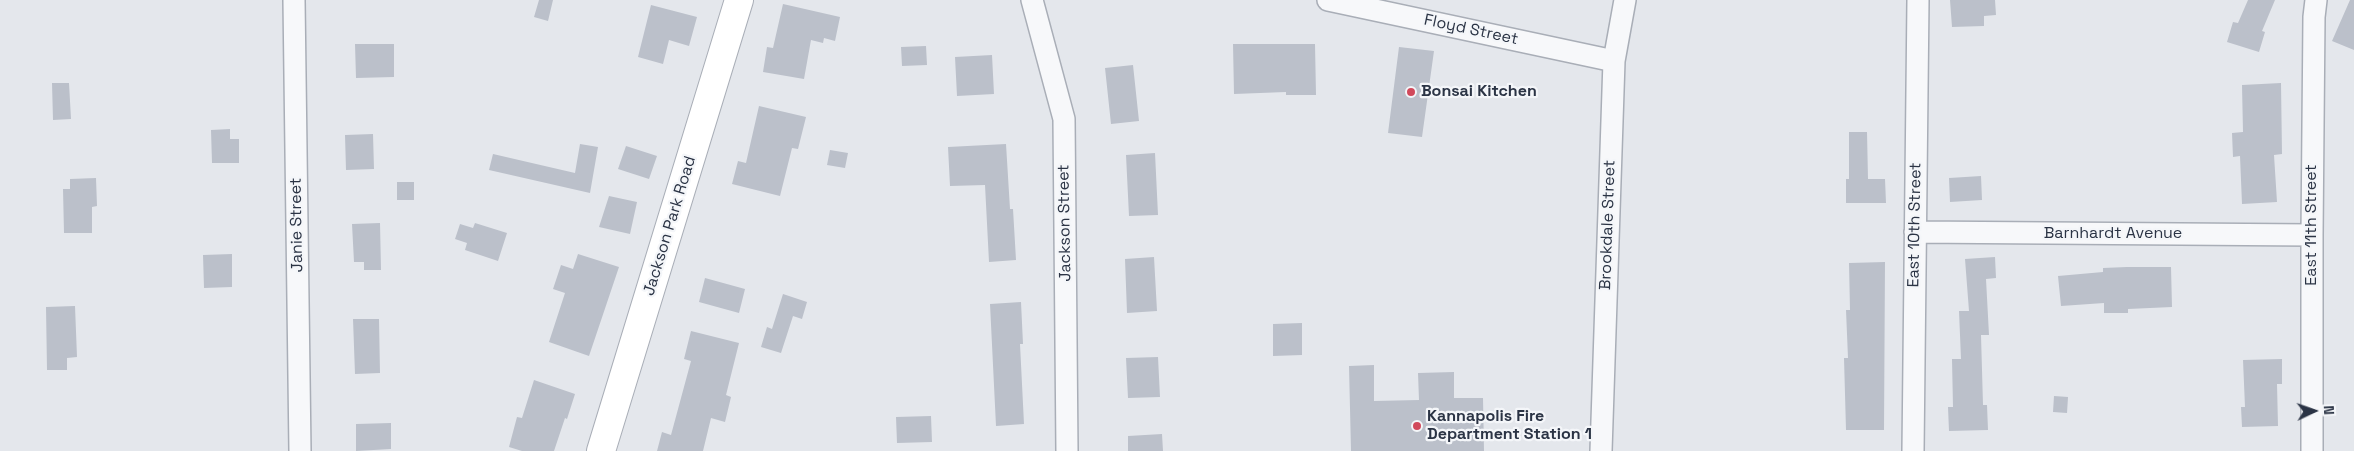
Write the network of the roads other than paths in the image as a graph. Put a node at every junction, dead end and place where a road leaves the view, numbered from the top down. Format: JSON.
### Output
{"nodes":[{"id":1,"x":294,"y":0,"type":"edge"},
{"id":2,"x":1032,"y":0,"type":"edge"},
{"id":3,"x":1328,"y":0,"type":"edge"},
{"id":4,"x":1624,"y":0,"type":"edge"},
{"id":5,"x":1918,"y":0,"type":"edge"},
{"id":6,"x":2316,"y":0,"type":"edge"},
{"id":7,"x":736,"y":1,"type":"edge"},
{"id":8,"x":1614,"y":61,"type":"junction"},
{"id":9,"x":1915,"y":232,"type":"junction"},
{"id":10,"x":2312,"y":235,"type":"junction"},
{"id":11,"x":300,"y":451,"type":"edge"},
{"id":12,"x":601,"y":451,"type":"edge"},
{"id":13,"x":1067,"y":451,"type":"edge"},
{"id":14,"x":1601,"y":451,"type":"edge"},
{"id":15,"x":1913,"y":451,"type":"edge"},
{"id":16,"x":2312,"y":451,"type":"edge"}],
"edges":[{"from":1,"to":11,"type":"street","name":"Janie Street"},
{"from":2,"to":13,"type":"street","name":"Jackson Street"},
{"from":3,"to":8,"type":"street","name":"Floyd Street"},
{"from":4,"to":8,"type":"street","name":"Brookdale Street"},
{"from":5,"to":9,"type":"street","name":"East 10th Street"},
{"from":6,"to":10,"type":"street","name":"East 11th Street"},
{"from":7,"to":12,"type":"main road","name":"Jackson Park Road"},
{"from":8,"to":14,"type":"street","name":"Brookdale Street"},
{"from":9,"to":10,"type":"street","name":"Barnhardt Avenue"},
{"from":9,"to":15,"type":"street","name":"East 10th Street"},
{"from":10,"to":16,"type":"street","name":"East 11th Street"}]}
